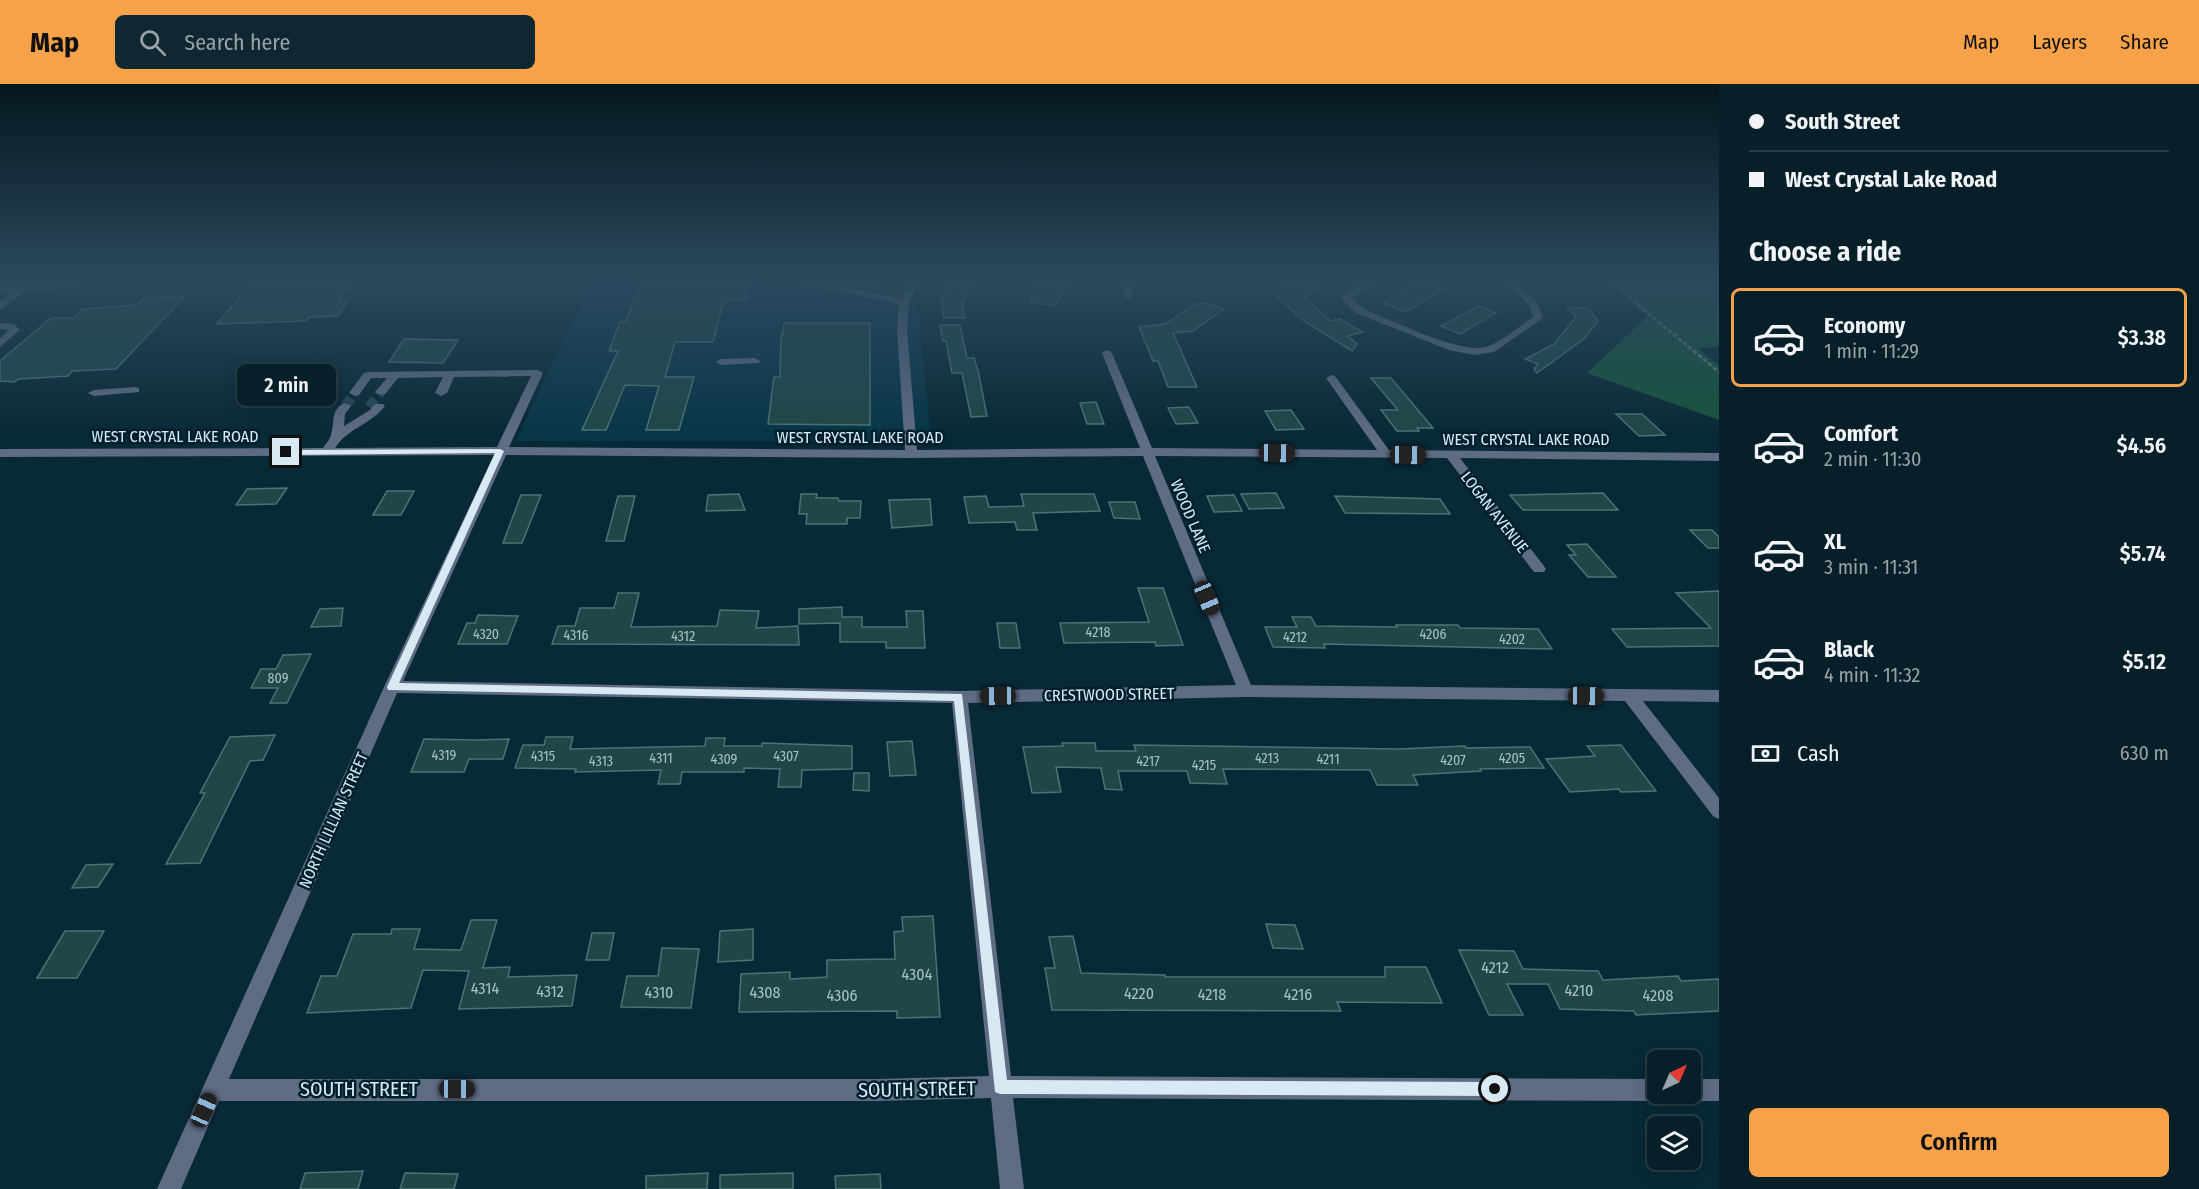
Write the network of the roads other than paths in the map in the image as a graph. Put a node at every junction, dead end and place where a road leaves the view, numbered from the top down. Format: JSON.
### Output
{"nodes":[{"id":1,"x":13,"y":332,"type":"edge"},
{"id":2,"x":902,"y":332,"type":"edge"},
{"id":3,"x":1412,"y":332,"type":"edge"},
{"id":4,"x":1518,"y":332,"type":"edge"},
{"id":5,"x":0,"y":344,"type":"edge"},
{"id":6,"x":1107,"y":353,"type":"dead end"},
{"id":7,"x":755,"y":361,"type":"dead end"},
{"id":8,"x":721,"y":362,"type":"dead end"},
{"id":9,"x":450,"y":374,"type":"junction"},
{"id":10,"x":400,"y":375,"type":"junction"},
{"id":11,"x":1331,"y":378,"type":"dead end"},
{"id":12,"x":135,"y":390,"type":"dead end"},
{"id":13,"x":386,"y":392,"type":"tunnel mouth"},
{"id":14,"x":94,"y":393,"type":"dead end"},
{"id":15,"x":361,"y":393,"type":"tunnel mouth"},
{"id":16,"x":441,"y":393,"type":"dead end"},
{"id":17,"x":337,"y":436,"type":"junction"},
{"id":18,"x":500,"y":451,"type":"junction"},
{"id":19,"x":326,"y":452,"type":"junction"},
{"id":20,"x":1146,"y":452,"type":"junction"},
{"id":21,"x":0,"y":453,"type":"edge"},
{"id":22,"x":910,"y":454,"type":"junction"},
{"id":23,"x":1386,"y":455,"type":"junction"},
{"id":24,"x":1451,"y":455,"type":"junction"},
{"id":25,"x":1719,"y":457,"type":"edge"},
{"id":26,"x":1539,"y":569,"type":"dead end"},
{"id":27,"x":392,"y":687,"type":"junction"},
{"id":28,"x":1246,"y":691,"type":"junction"},
{"id":29,"x":1719,"y":696,"type":"edge"},
{"id":30,"x":959,"y":697,"type":"junction"},
{"id":31,"x":1631,"y":697,"type":"junction"},
{"id":32,"x":1719,"y":811,"type":"edge"},
{"id":33,"x":1000,"y":1087,"type":"junction"},
{"id":34,"x":213,"y":1090,"type":"junction"},
{"id":35,"x":1647,"y":1090,"type":"edge"},
{"id":36,"x":1701,"y":1090,"type":"edge"},
{"id":37,"x":1719,"y":1090,"type":"edge"},
{"id":38,"x":169,"y":1189,"type":"edge"},
{"id":39,"x":1012,"y":1189,"type":"edge"}],
"edges":[{"from":1,"to":5,"type":"street"},
{"from":2,"to":22,"type":"street"},
{"from":3,"to":4,"type":"street"},
{"from":6,"to":20,"type":"street","name":"WOOD LANE"},
{"from":7,"to":8,"type":"street"},
{"from":9,"to":10,"type":"street"},
{"from":9,"to":16,"type":"street"},
{"from":9,"to":18,"type":"street","name":"NORTH LILLIAN STREET"},
{"from":10,"to":13,"type":"street"},
{"from":10,"to":15,"type":"street"},
{"from":11,"to":23,"type":"street"},
{"from":12,"to":14,"type":"street"},
{"from":17,"to":17,"type":"street"},
{"from":17,"to":19,"type":"street"},
{"from":18,"to":19,"type":"street","name":"WEST CRYSTAL LAKE ROAD"},
{"from":18,"to":22,"type":"street","name":"WEST CRYSTAL LAKE ROAD"},
{"from":18,"to":27,"type":"street","name":"NORTH LILLIAN STREET"},
{"from":19,"to":21,"type":"street","name":"WEST CRYSTAL LAKE ROAD"},
{"from":20,"to":22,"type":"street","name":"WEST CRYSTAL LAKE ROAD"},
{"from":20,"to":23,"type":"street","name":"WEST CRYSTAL LAKE ROAD"},
{"from":20,"to":28,"type":"street","name":"WOOD LANE"},
{"from":23,"to":24,"type":"street","name":"WEST CRYSTAL LAKE ROAD"},
{"from":24,"to":25,"type":"street","name":"WEST CRYSTAL LAKE ROAD"},
{"from":24,"to":26,"type":"street","name":"LOGAN AVENUE"},
{"from":27,"to":30,"type":"street","name":"CRESTWOOD STREET"},
{"from":27,"to":34,"type":"street","name":"NORTH LILLIAN STREET"},
{"from":28,"to":30,"type":"street","name":"CRESTWOOD STREET"},
{"from":28,"to":31,"type":"street","name":"CRESTWOOD STREET"},
{"from":29,"to":31,"type":"street","name":"CRESTWOOD STREET"},
{"from":30,"to":33,"type":"street"},
{"from":31,"to":32,"type":"street"},
{"from":33,"to":34,"type":"street","name":"SOUTH STREET"},
{"from":33,"to":35,"type":"street","name":"SOUTH STREET"},
{"from":33,"to":39,"type":"street"},
{"from":34,"to":38,"type":"street","name":"NORTH LILLIAN STREET"},
{"from":36,"to":37,"type":"street"}]}
